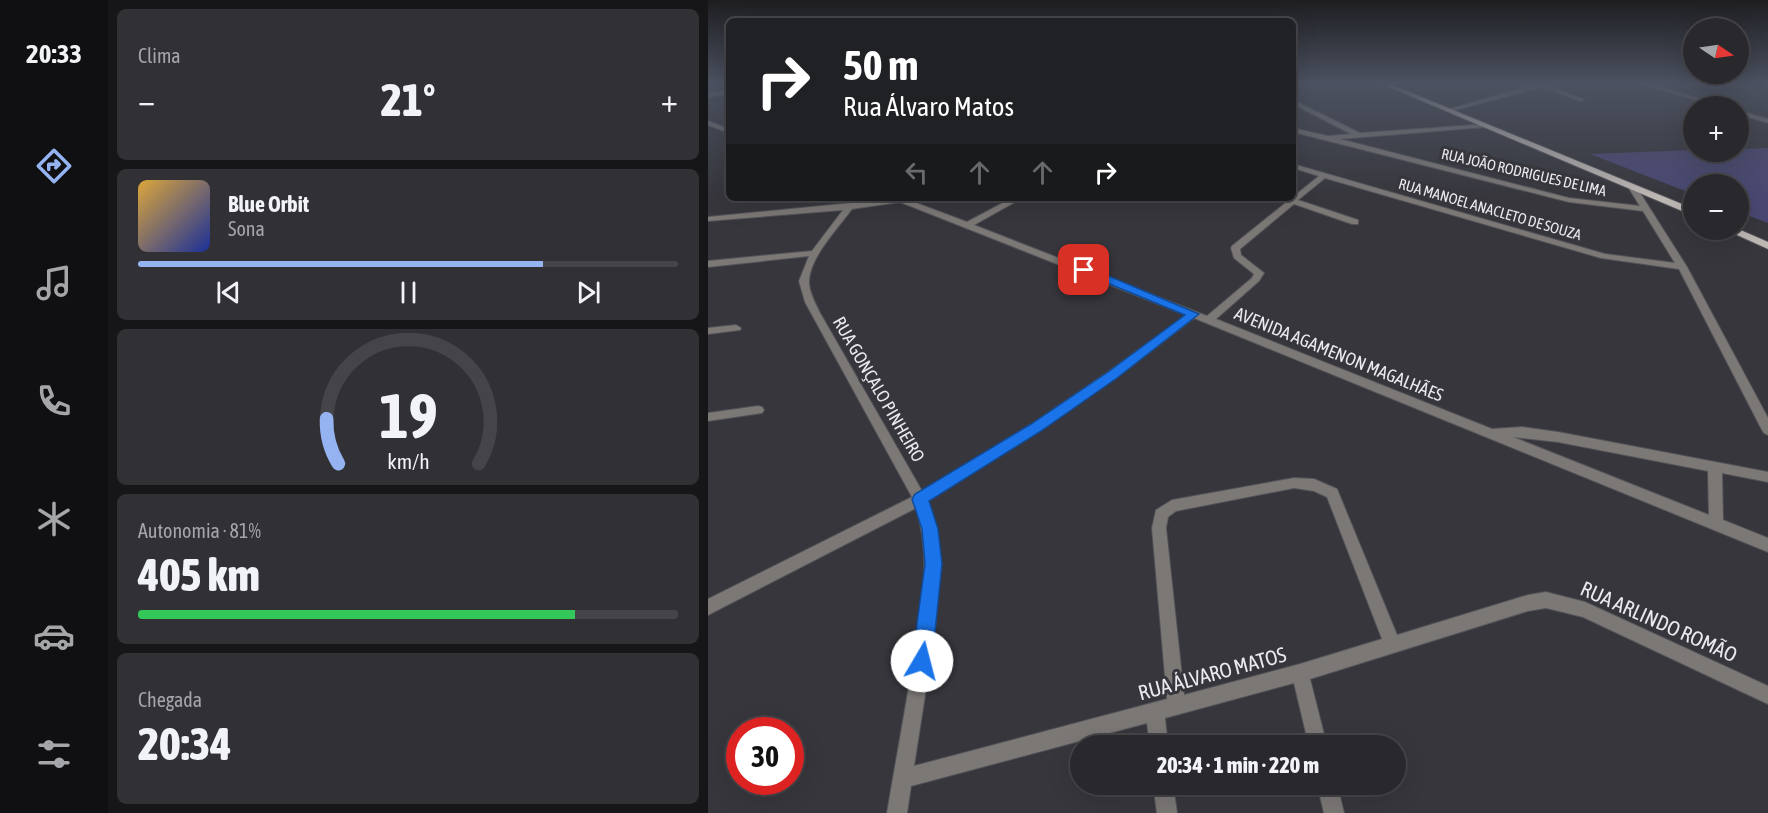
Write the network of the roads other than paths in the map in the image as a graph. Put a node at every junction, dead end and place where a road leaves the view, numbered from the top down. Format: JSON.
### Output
{"nodes":[{"id":1,"x":1332,"y":122,"type":"edge"},
{"id":2,"x":1478,"y":122,"type":"edge"},
{"id":3,"x":708,"y":123,"type":"edge"},
{"id":4,"x":1486,"y":125,"type":"junction"},
{"id":5,"x":726,"y":127,"type":"edge"},
{"id":6,"x":721,"y":128,"type":"junction"},
{"id":7,"x":726,"y":130,"type":"edge"},
{"id":8,"x":1296,"y":131,"type":"edge"},
{"id":9,"x":1358,"y":135,"type":"junction"},
{"id":10,"x":1328,"y":138,"type":"junction"},
{"id":11,"x":1296,"y":167,"type":"edge"},
{"id":12,"x":1324,"y":175,"type":"junction"},
{"id":13,"x":1632,"y":187,"type":"junction"},
{"id":14,"x":1296,"y":198,"type":"edge"},
{"id":15,"x":865,"y":201,"type":"edge"},
{"id":16,"x":903,"y":201,"type":"edge"},
{"id":17,"x":1012,"y":201,"type":"edge"},
{"id":18,"x":1293,"y":201,"type":"joint"},
{"id":19,"x":848,"y":202,"type":"edge"},
{"id":20,"x":1683,"y":208,"type":"edge"},
{"id":21,"x":1646,"y":209,"type":"junction"},
{"id":22,"x":708,"y":219,"type":"edge"},
{"id":23,"x":1355,"y":222,"type":"dead end"},
{"id":24,"x":968,"y":225,"type":"junction"},
{"id":25,"x":1749,"y":238,"type":"edge"},
{"id":26,"x":1768,"y":246,"type":"edge"},
{"id":27,"x":815,"y":253,"type":"junction"},
{"id":28,"x":708,"y":264,"type":"edge"},
{"id":29,"x":1682,"y":267,"type":"junction"},
{"id":30,"x":1193,"y":314,"type":"junction"},
{"id":31,"x":1208,"y":321,"type":"junction"},
{"id":32,"x":736,"y":328,"type":"dead end"},
{"id":33,"x":708,"y":331,"type":"edge"},
{"id":34,"x":758,"y":410,"type":"dead end"},
{"id":35,"x":708,"y":417,"type":"edge"},
{"id":36,"x":1768,"y":430,"type":"edge"},
{"id":37,"x":1490,"y":434,"type":"junction"},
{"id":38,"x":1714,"y":468,"type":"junction"},
{"id":39,"x":1768,"y":477,"type":"edge"},
{"id":40,"x":920,"y":499,"type":"junction"},
{"id":41,"x":1716,"y":524,"type":"junction"},
{"id":42,"x":1768,"y":545,"type":"edge"},
{"id":43,"x":1528,"y":603,"type":"joint"},
{"id":44,"x":708,"y":607,"type":"edge"},
{"id":45,"x":1393,"y":645,"type":"junction"},
{"id":46,"x":1300,"y":673,"type":"junction"},
{"id":47,"x":1768,"y":695,"type":"edge"},
{"id":48,"x":1176,"y":704,"type":"junction"},
{"id":49,"x":1155,"y":710,"type":"junction"},
{"id":50,"x":1158,"y":735,"type":"edge"},
{"id":51,"x":1314,"y":735,"type":"edge"},
{"id":52,"x":904,"y":778,"type":"junction"},
{"id":53,"x":1165,"y":795,"type":"edge"},
{"id":54,"x":1330,"y":795,"type":"edge"},
{"id":55,"x":897,"y":813,"type":"edge"},
{"id":56,"x":1167,"y":813,"type":"edge"},
{"id":57,"x":1334,"y":813,"type":"edge"}],
"edges":[{"from":1,"to":9,"type":"street"},
{"from":2,"to":4,"type":"main road"},
{"from":3,"to":6,"type":"street"},
{"from":4,"to":9,"type":"street","name":"RUA JOÃO RODRIGUES DE LIMA"},
{"from":4,"to":13,"type":"main road"},
{"from":5,"to":6,"type":"street"},
{"from":6,"to":7,"type":"street"},
{"from":8,"to":10,"type":"street","name":"RUA JOÃO RODRIGUES DE LIMA"},
{"from":9,"to":10,"type":"street","name":"RUA JOÃO RODRIGUES DE LIMA"},
{"from":10,"to":21,"type":"street","name":"RUA JOÃO RODRIGUES DE LIMA"},
{"from":11,"to":12,"type":"street","name":"RUA MANOEL ANACLETO DE SOUZA"},
{"from":12,"to":14,"type":"street"},
{"from":12,"to":29,"type":"street","name":"RUA MANOEL ANACLETO DE SOUZA"},
{"from":13,"to":20,"type":"main road"},
{"from":13,"to":21,"type":"street"},
{"from":15,"to":19,"type":"street"},
{"from":16,"to":24,"type":"street","name":"AVENIDA AGAMENON MAGALHÃES"},
{"from":17,"to":24,"type":"street"},
{"from":18,"to":23,"type":"street"},
{"from":18,"to":31,"type":"street"},
{"from":19,"to":22,"type":"street"},
{"from":19,"to":27,"type":"street","name":"RUA GONÇALO PINHEIRO"},
{"from":21,"to":29,"type":"street"},
{"from":24,"to":30,"type":"street","name":"AVENIDA AGAMENON MAGALHÃES"},
{"from":25,"to":26,"type":"main road"},
{"from":27,"to":28,"type":"street"},
{"from":27,"to":40,"type":"street","name":"RUA GONÇALO PINHEIRO"},
{"from":29,"to":36,"type":"street"},
{"from":30,"to":31,"type":"street","name":"AVENIDA AGAMENON MAGALHÃES"},
{"from":30,"to":40,"type":"street"},
{"from":31,"to":37,"type":"street","name":"AVENIDA AGAMENON MAGALHÃES"},
{"from":32,"to":33,"type":"street"},
{"from":34,"to":35,"type":"street"},
{"from":37,"to":38,"type":"street"},
{"from":37,"to":41,"type":"street","name":"AVENIDA AGAMENON MAGALHÃES"},
{"from":38,"to":39,"type":"street"},
{"from":38,"to":41,"type":"street"},
{"from":40,"to":44,"type":"street"},
{"from":40,"to":52,"type":"street","name":"RUA GONÇALO PINHEIRO"},
{"from":41,"to":42,"type":"street","name":"AVENIDA AGAMENON MAGALHÃES"},
{"from":43,"to":45,"type":"street","name":"RUA ÁLVARO MATOS"},
{"from":43,"to":47,"type":"street","name":"RUA ARLINDO ROMÃO"},
{"from":45,"to":46,"type":"street","name":"RUA ÁLVARO MATOS"},
{"from":45,"to":48,"type":"street"},
{"from":46,"to":48,"type":"street","name":"RUA ÁLVARO MATOS"},
{"from":46,"to":51,"type":"street"},
{"from":48,"to":49,"type":"street","name":"RUA ÁLVARO MATOS"},
{"from":49,"to":50,"type":"street"},
{"from":49,"to":52,"type":"street","name":"RUA ÁLVARO MATOS"},
{"from":52,"to":55,"type":"street","name":"RUA GONÇALO PINHEIRO"},
{"from":53,"to":56,"type":"street"},
{"from":54,"to":57,"type":"street"}]}
